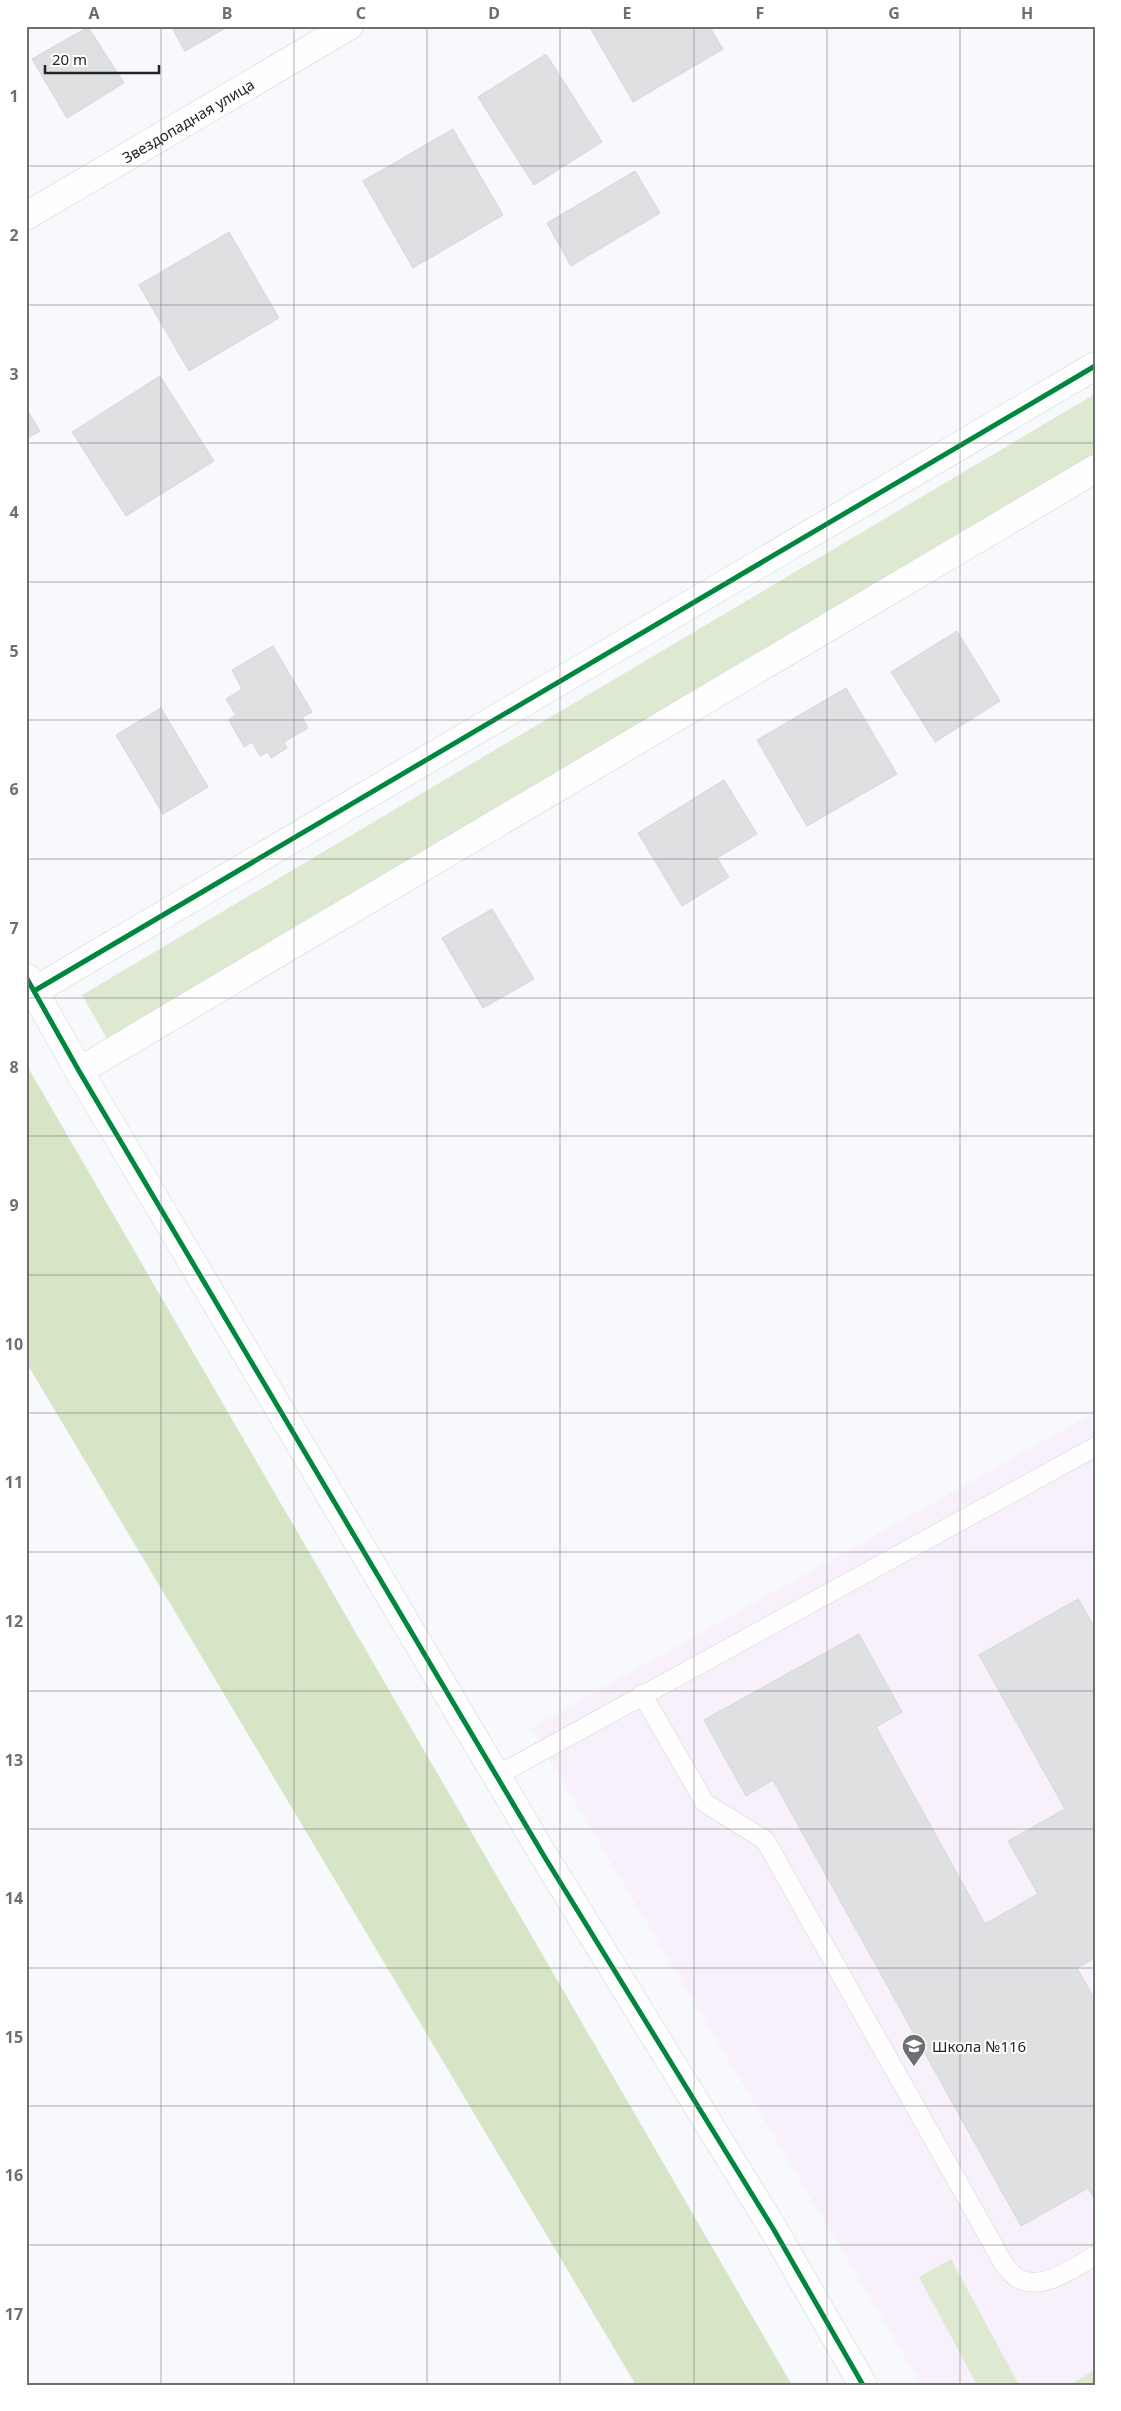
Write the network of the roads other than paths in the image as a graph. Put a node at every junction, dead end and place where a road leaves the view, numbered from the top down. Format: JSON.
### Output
{"nodes":[{"id":1,"x":349,"y":26,"type":"edge"},
{"id":2,"x":26,"y":216,"type":"edge"},
{"id":3,"x":1095,"y":366,"type":"edge"},
{"id":4,"x":1095,"y":469,"type":"edge"},
{"id":5,"x":30,"y":984,"type":"edge"},
{"id":6,"x":79,"y":1071,"type":"junction"},
{"id":7,"x":1095,"y":1447,"type":"edge"},
{"id":8,"x":642,"y":1694,"type":"junction"},
{"id":9,"x":498,"y":1775,"type":"junction"},
{"id":10,"x":1095,"y":2256,"type":"edge"},
{"id":11,"x":863,"y":2385,"type":"edge"}],
"edges":[{"from":1,"to":2,"type":"street","name":"Звездопадная улица"},
{"from":3,"to":5,"type":"street"},
{"from":4,"to":6,"type":"street"},
{"from":5,"to":6,"type":"street"},
{"from":6,"to":9,"type":"street"},
{"from":7,"to":8,"type":"lane"},
{"from":8,"to":9,"type":"lane"},
{"from":8,"to":10,"type":"lane"},
{"from":9,"to":11,"type":"street"}]}
